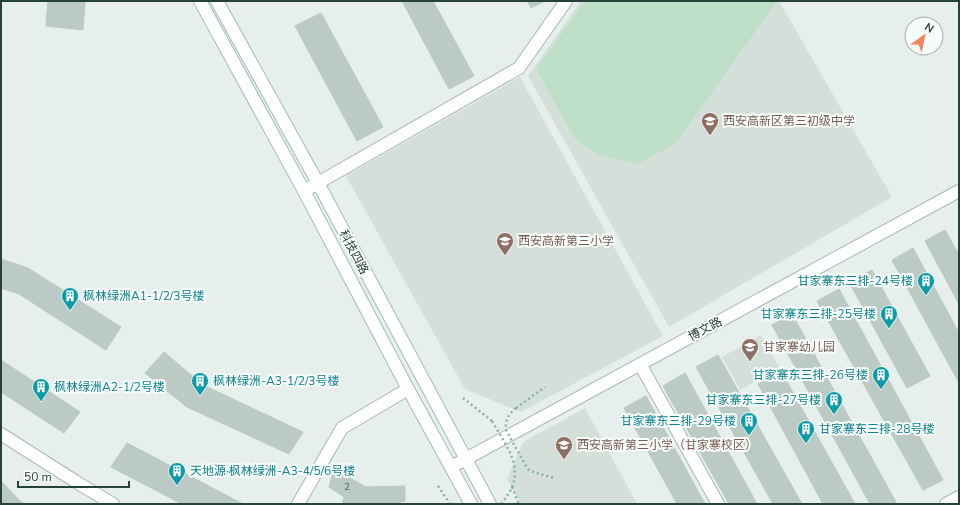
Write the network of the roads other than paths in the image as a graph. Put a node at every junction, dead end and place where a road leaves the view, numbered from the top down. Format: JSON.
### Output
{"nodes":[{"id":1,"x":200,"y":1,"type":"edge"},
{"id":2,"x":217,"y":1,"type":"edge"},
{"id":3,"x":566,"y":1,"type":"edge"},
{"id":4,"x":318,"y":183,"type":"junction"},
{"id":5,"x":304,"y":191,"type":"junction"},
{"id":6,"x":959,"y":191,"type":"edge"},
{"id":7,"x":640,"y":364,"type":"junction"},
{"id":8,"x":408,"y":389,"type":"junction"},
{"id":9,"x":1,"y":434,"type":"edge"},
{"id":10,"x":465,"y":459,"type":"junction"},
{"id":11,"x":451,"y":467,"type":"junction"},
{"id":12,"x":959,"y":497,"type":"edge"},
{"id":13,"x":113,"y":504,"type":"edge"},
{"id":14,"x":298,"y":504,"type":"edge"},
{"id":15,"x":471,"y":504,"type":"edge"},
{"id":16,"x":490,"y":504,"type":"edge"},
{"id":17,"x":718,"y":504,"type":"edge"},
{"id":18,"x":946,"y":504,"type":"edge"}],
"edges":[{"from":1,"to":5,"type":"street","name":"科技四路"},
{"from":2,"to":4,"type":"street","name":"科技四路"},
{"from":3,"to":4,"type":"street"},
{"from":4,"to":5,"type":"street"},
{"from":4,"to":10,"type":"street","name":"科技四路"},
{"from":5,"to":8,"type":"street","name":"科技四路"},
{"from":6,"to":7,"type":"street","name":"博文路"},
{"from":7,"to":10,"type":"street","name":"博文路"},
{"from":7,"to":17,"type":"street"},
{"from":8,"to":11,"type":"street","name":"科技四路"},
{"from":8,"to":14,"type":"street"},
{"from":9,"to":13,"type":"street"},
{"from":10,"to":11,"type":"street","name":"博文路"},
{"from":10,"to":16,"type":"street","name":"科技四路"},
{"from":11,"to":15,"type":"street","name":"科技四路"},
{"from":12,"to":18,"type":"street"}]}
